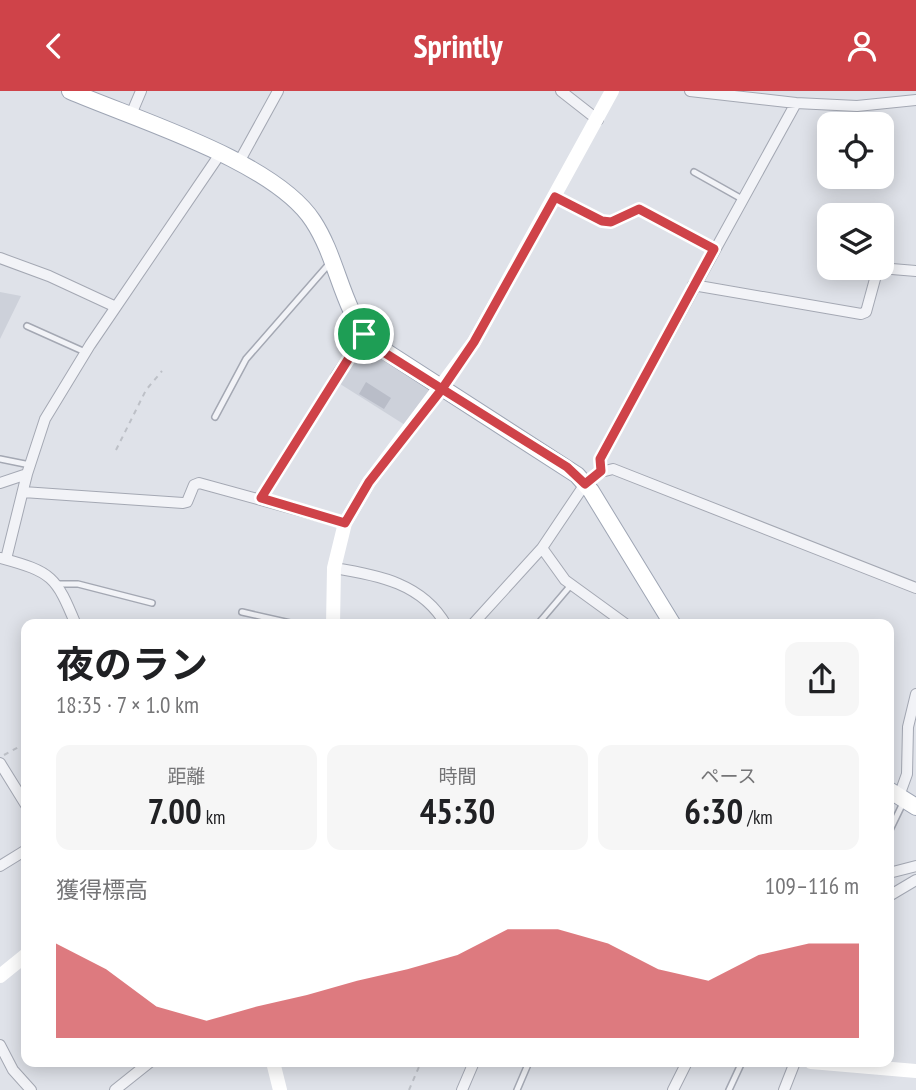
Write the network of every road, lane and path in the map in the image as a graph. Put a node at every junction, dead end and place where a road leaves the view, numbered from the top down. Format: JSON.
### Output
{"nodes":[{"id":1,"x":69,"y":91,"type":"edge"},
{"id":2,"x":141,"y":91,"type":"edge"},
{"id":3,"x":278,"y":91,"type":"edge"},
{"id":4,"x":561,"y":91,"type":"edge"},
{"id":5,"x":612,"y":91,"type":"edge"},
{"id":6,"x":690,"y":91,"type":"edge"},
{"id":7,"x":915,"y":97,"type":"edge"},
{"id":8,"x":796,"y":103,"type":"junction"},
{"id":9,"x":130,"y":117,"type":"junction"},
{"id":10,"x":598,"y":120,"type":"junction"},
{"id":11,"x":220,"y":154,"type":"junction"},
{"id":12,"x":239,"y":162,"type":"junction"},
{"id":13,"x":694,"y":172,"type":"dead end"},
{"id":14,"x":555,"y":197,"type":"junction"},
{"id":15,"x":742,"y":199,"type":"junction"},
{"id":16,"x":714,"y":249,"type":"junction"},
{"id":17,"x":0,"y":258,"type":"edge"},
{"id":18,"x":331,"y":262,"type":"junction"},
{"id":19,"x":894,"y":269,"type":"edge"},
{"id":20,"x":916,"y":271,"type":"edge"},
{"id":21,"x":875,"y":280,"type":"edge"},
{"id":22,"x":694,"y":285,"type":"junction"},
{"id":23,"x":116,"y":307,"type":"junction"},
{"id":24,"x":27,"y":326,"type":"dead end"},
{"id":25,"x":364,"y":334,"type":"junction"},
{"id":26,"x":85,"y":352,"type":"junction"},
{"id":27,"x":162,"y":371,"type":"dead end"},
{"id":28,"x":336,"y":376,"type":"joint"},
{"id":29,"x":442,"y":389,"type":"junction"},
{"id":30,"x":215,"y":417,"type":"dead end"},
{"id":31,"x":116,"y":450,"type":"dead end"},
{"id":32,"x":0,"y":459,"type":"edge"},
{"id":33,"x":28,"y":469,"type":"junction"},
{"id":34,"x":601,"y":471,"type":"junction"},
{"id":35,"x":0,"y":483,"type":"edge"},
{"id":36,"x":585,"y":484,"type":"junction"},
{"id":37,"x":23,"y":492,"type":"junction"},
{"id":38,"x":261,"y":498,"type":"junction"},
{"id":39,"x":345,"y":523,"type":"junction"},
{"id":40,"x":542,"y":548,"type":"junction"},
{"id":41,"x":3,"y":558,"type":"edge"},
{"id":42,"x":334,"y":568,"type":"junction"},
{"id":43,"x":58,"y":584,"type":"junction"},
{"id":44,"x":571,"y":585,"type":"junction"},
{"id":45,"x":916,"y":588,"type":"edge"},
{"id":46,"x":152,"y":603,"type":"dead end"},
{"id":47,"x":242,"y":612,"type":"dead end"},
{"id":48,"x":73,"y":619,"type":"edge"},
{"id":49,"x":273,"y":619,"type":"edge"},
{"id":50,"x":333,"y":619,"type":"edge"},
{"id":51,"x":442,"y":619,"type":"edge"},
{"id":52,"x":477,"y":619,"type":"edge"},
{"id":53,"x":542,"y":619,"type":"edge"},
{"id":54,"x":619,"y":619,"type":"edge"},
{"id":55,"x":669,"y":619,"type":"edge"},
{"id":56,"x":916,"y":694,"type":"edge"},
{"id":57,"x":914,"y":714,"type":"edge"},
{"id":58,"x":21,"y":745,"type":"edge"},
{"id":59,"x":1,"y":755,"type":"edge"},
{"id":60,"x":0,"y":763,"type":"edge"},
{"id":61,"x":21,"y":797,"type":"edge"},
{"id":62,"x":902,"y":798,"type":"edge"},
{"id":63,"x":894,"y":819,"type":"edge"},
{"id":64,"x":21,"y":853,"type":"edge"},
{"id":65,"x":0,"y":866,"type":"edge"},
{"id":66,"x":916,"y":866,"type":"edge"},
{"id":67,"x":894,"y":872,"type":"edge"},
{"id":68,"x":916,"y":880,"type":"edge"},
{"id":69,"x":894,"y":893,"type":"edge"},
{"id":70,"x":21,"y":959,"type":"edge"},
{"id":71,"x":0,"y":976,"type":"edge"},
{"id":72,"x":0,"y":1045,"type":"edge"},
{"id":73,"x":144,"y":1067,"type":"edge"},
{"id":74,"x":275,"y":1067,"type":"edge"},
{"id":75,"x":419,"y":1067,"type":"edge"},
{"id":76,"x":472,"y":1067,"type":"edge"},
{"id":77,"x":527,"y":1067,"type":"edge"},
{"id":78,"x":684,"y":1067,"type":"edge"},
{"id":79,"x":740,"y":1067,"type":"edge"},
{"id":80,"x":793,"y":1067,"type":"edge"},
{"id":81,"x":868,"y":1067,"type":"edge"},
{"id":82,"x":916,"y":1071,"type":"edge"},
{"id":83,"x":30,"y":1090,"type":"edge"},
{"id":84,"x":115,"y":1090,"type":"edge"},
{"id":85,"x":280,"y":1090,"type":"edge"},
{"id":86,"x":409,"y":1090,"type":"edge"},
{"id":87,"x":463,"y":1090,"type":"edge"},
{"id":88,"x":517,"y":1090,"type":"edge"},
{"id":89,"x":673,"y":1090,"type":"edge"},
{"id":90,"x":729,"y":1090,"type":"edge"},
{"id":91,"x":784,"y":1090,"type":"edge"}],
"edges":[{"from":1,"to":9,"type":"main road"},
{"from":2,"to":9,"type":"street"},
{"from":3,"to":12,"type":"street"},
{"from":4,"to":10,"type":"street"},
{"from":5,"to":10,"type":"street"},
{"from":6,"to":8,"type":"street"},
{"from":7,"to":8,"type":"street"},
{"from":8,"to":15,"type":"street"},
{"from":9,"to":11,"type":"main road"},
{"from":10,"to":14,"type":"street"},
{"from":11,"to":12,"type":"main road"},
{"from":11,"to":23,"type":"street"},
{"from":12,"to":18,"type":"main road"},
{"from":13,"to":15,"type":"lane"},
{"from":14,"to":16,"type":"lane"},
{"from":14,"to":29,"type":"street"},
{"from":15,"to":16,"type":"street"},
{"from":16,"to":22,"type":"street"},
{"from":17,"to":23,"type":"street"},
{"from":18,"to":25,"type":"main road"},
{"from":18,"to":30,"type":"lane"},
{"from":19,"to":20,"type":"street"},
{"from":21,"to":22,"type":"street"},
{"from":22,"to":34,"type":"street"},
{"from":23,"to":26,"type":"street"},
{"from":24,"to":26,"type":"lane"},
{"from":25,"to":28,"type":"street"},
{"from":25,"to":29,"type":"main road"},
{"from":26,"to":33,"type":"street"},
{"from":27,"to":31,"type":"path"},
{"from":28,"to":38,"type":"lane"},
{"from":29,"to":36,"type":"main road"},
{"from":29,"to":39,"type":"street"},
{"from":32,"to":33,"type":"lane"},
{"from":33,"to":35,"type":"street"},
{"from":33,"to":37,"type":"street"},
{"from":34,"to":36,"type":"street"},
{"from":34,"to":45,"type":"street"},
{"from":36,"to":40,"type":"street"},
{"from":36,"to":55,"type":"main road"},
{"from":37,"to":38,"type":"street"},
{"from":37,"to":41,"type":"street"},
{"from":38,"to":39,"type":"street"},
{"from":39,"to":42,"type":"street"},
{"from":40,"to":44,"type":"street"},
{"from":40,"to":52,"type":"street"},
{"from":41,"to":43,"type":"street"},
{"from":42,"to":50,"type":"street"},
{"from":42,"to":51,"type":"street"},
{"from":43,"to":46,"type":"lane"},
{"from":43,"to":48,"type":"street"},
{"from":44,"to":53,"type":"lane"},
{"from":44,"to":54,"type":"street"},
{"from":47,"to":49,"type":"lane"},
{"from":56,"to":57,"type":"street"},
{"from":57,"to":62,"type":"street"},
{"from":58,"to":59,"type":"path"},
{"from":60,"to":61,"type":"street"},
{"from":62,"to":63,"type":"lane"},
{"from":64,"to":65,"type":"street"},
{"from":66,"to":67,"type":"street"},
{"from":68,"to":69,"type":"street"},
{"from":70,"to":71,"type":"street"},
{"from":72,"to":83,"type":"street"},
{"from":73,"to":84,"type":"street"},
{"from":74,"to":85,"type":"street"},
{"from":75,"to":86,"type":"path"},
{"from":76,"to":87,"type":"street"},
{"from":77,"to":88,"type":"lane"},
{"from":78,"to":89,"type":"street"},
{"from":79,"to":90,"type":"lane"},
{"from":80,"to":91,"type":"street"},
{"from":81,"to":82,"type":"street"}]}
